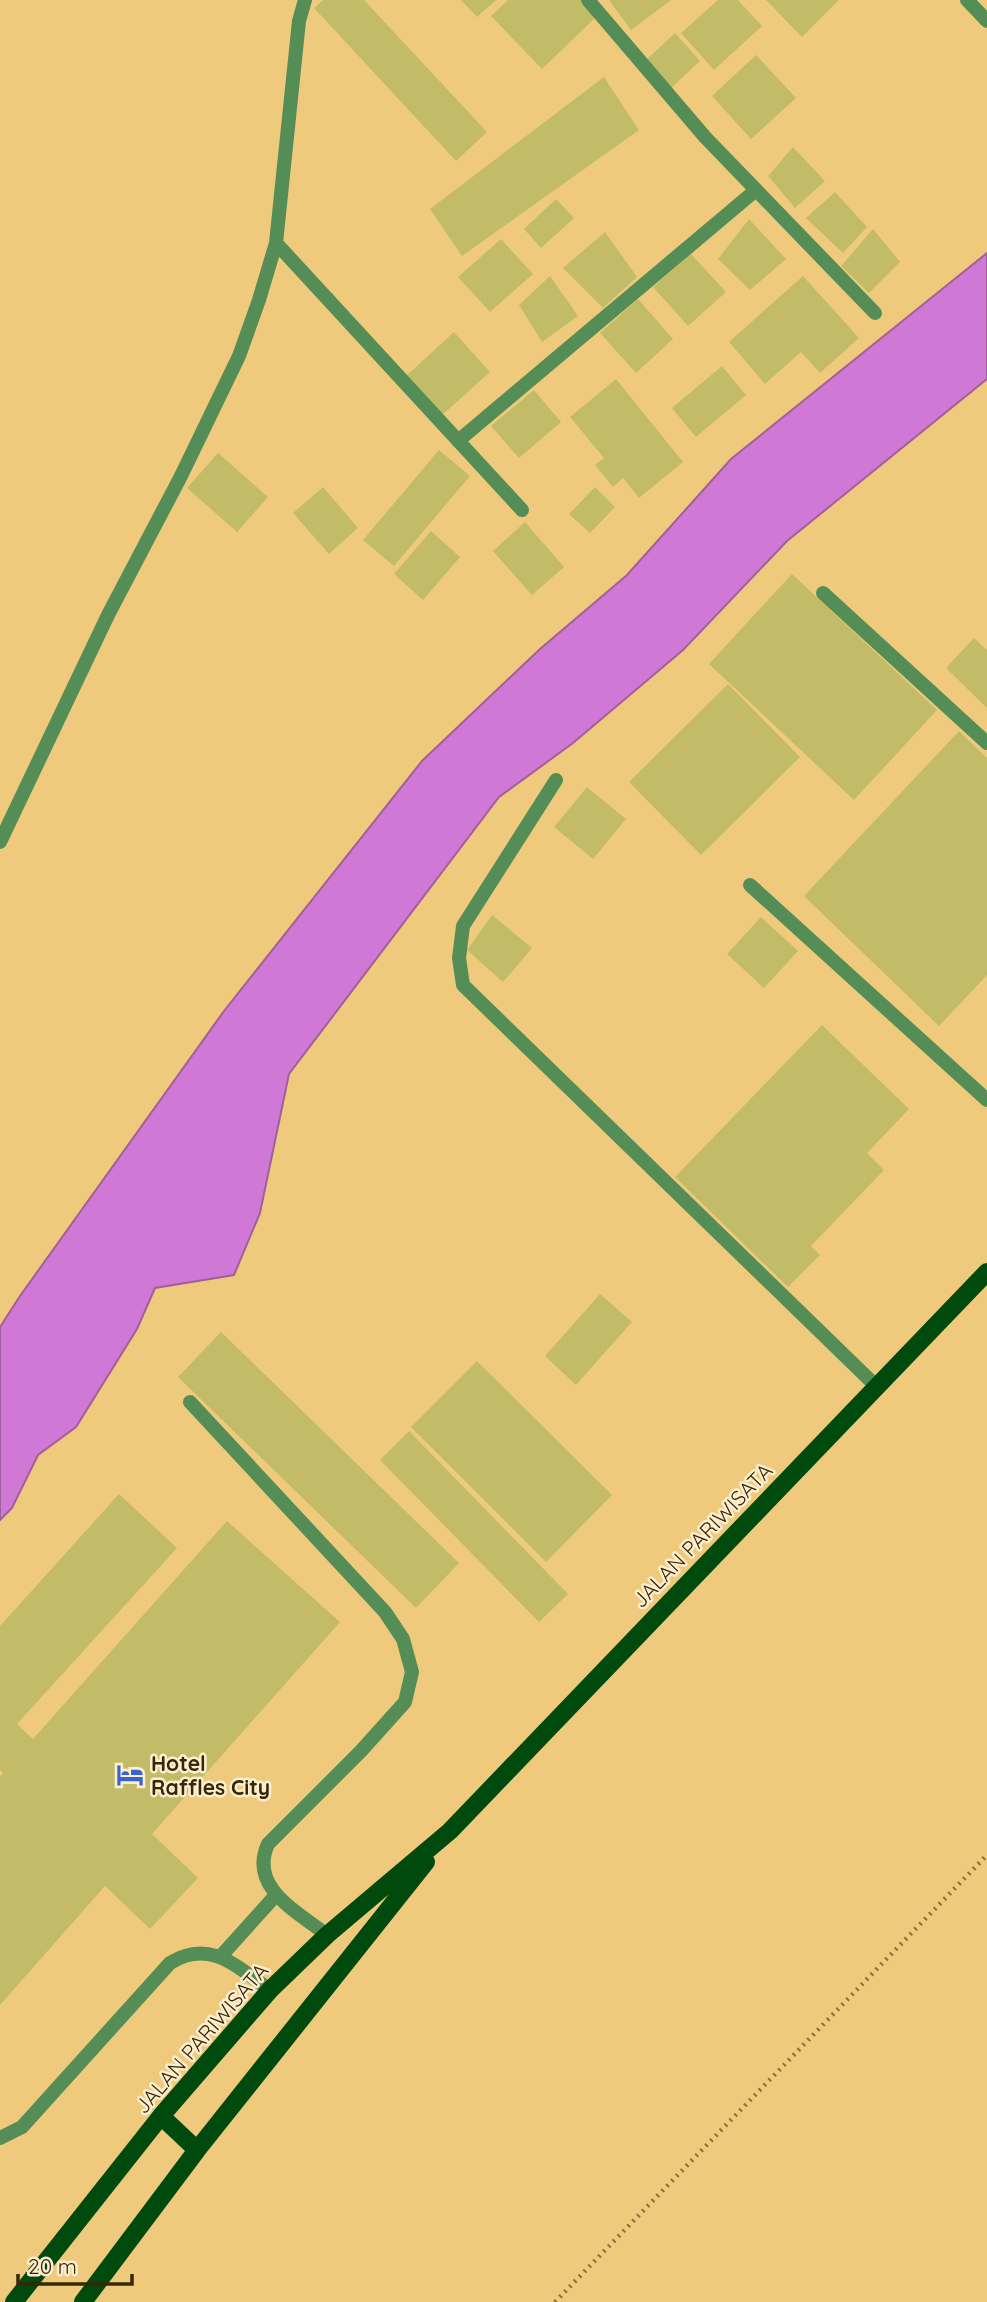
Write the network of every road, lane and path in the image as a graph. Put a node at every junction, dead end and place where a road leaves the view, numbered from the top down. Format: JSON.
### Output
{"nodes":[{"id":1,"x":305,"y":0,"type":"edge"},
{"id":2,"x":588,"y":0,"type":"edge"},
{"id":3,"x":967,"y":0,"type":"edge"},
{"id":4,"x":987,"y":21,"type":"edge"},
{"id":5,"x":756,"y":190,"type":"junction"},
{"id":6,"x":276,"y":243,"type":"junction"},
{"id":7,"x":875,"y":313,"type":"dead end"},
{"id":8,"x":458,"y":441,"type":"junction"},
{"id":9,"x":522,"y":510,"type":"dead end"},
{"id":10,"x":823,"y":593,"type":"dead end"},
{"id":11,"x":987,"y":743,"type":"edge"},
{"id":12,"x":556,"y":780,"type":"dead end"},
{"id":13,"x":0,"y":842,"type":"edge"},
{"id":14,"x":750,"y":885,"type":"dead end"},
{"id":15,"x":987,"y":1100,"type":"edge"},
{"id":16,"x":987,"y":1272,"type":"edge"},
{"id":17,"x":877,"y":1387,"type":"junction"},
{"id":18,"x":190,"y":1402,"type":"dead end"},
{"id":19,"x":450,"y":1831,"type":"junction"},
{"id":20,"x":987,"y":1855,"type":"edge"},
{"id":21,"x":276,"y":1895,"type":"junction"},
{"id":22,"x":327,"y":1935,"type":"junction"},
{"id":23,"x":221,"y":1956,"type":"junction"},
{"id":24,"x":270,"y":1990,"type":"junction"},
{"id":25,"x":161,"y":2116,"type":"junction"},
{"id":26,"x":0,"y":2138,"type":"edge"},
{"id":27,"x":197,"y":2150,"type":"junction"},
{"id":28,"x":14,"y":2302,"type":"edge"},
{"id":29,"x":83,"y":2302,"type":"edge"},
{"id":30,"x":555,"y":2302,"type":"edge"}],
"edges":[{"from":1,"to":6,"type":"street"},
{"from":2,"to":5,"type":"street"},
{"from":3,"to":4,"type":"street"},
{"from":5,"to":7,"type":"street"},
{"from":5,"to":8,"type":"street"},
{"from":6,"to":8,"type":"street"},
{"from":6,"to":13,"type":"street"},
{"from":8,"to":9,"type":"street"},
{"from":10,"to":11,"type":"street"},
{"from":12,"to":17,"type":"street"},
{"from":14,"to":15,"type":"street"},
{"from":16,"to":17,"type":"main road","name":"JALAN PARIWISATA"},
{"from":17,"to":19,"type":"main road","name":"JALAN PARIWISATA"},
{"from":18,"to":21,"type":"street"},
{"from":19,"to":22,"type":"main road","name":"JALAN PARIWISATA"},
{"from":19,"to":27,"type":"main road","name":"JALAN PARIWISATA"},
{"from":20,"to":30,"type":"path"},
{"from":21,"to":22,"type":"street"},
{"from":21,"to":23,"type":"street"},
{"from":22,"to":24,"type":"main road","name":"JALAN PARIWISATA"},
{"from":23,"to":24,"type":"street"},
{"from":23,"to":26,"type":"street"},
{"from":24,"to":25,"type":"main road","name":"JALAN PARIWISATA"},
{"from":25,"to":27,"type":"main road"},
{"from":25,"to":28,"type":"main road","name":"JALAN PARIWISATA"},
{"from":27,"to":29,"type":"main road","name":"JALAN PARIWISATA"}]}
